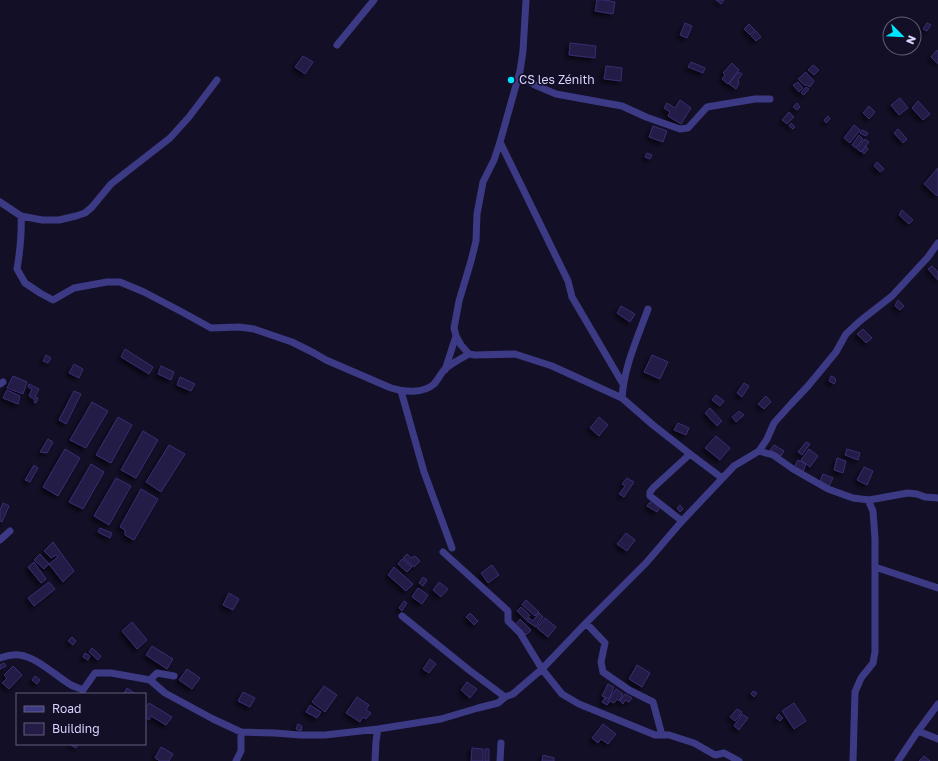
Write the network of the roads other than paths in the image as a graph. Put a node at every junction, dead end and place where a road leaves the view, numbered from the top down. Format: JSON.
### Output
{"nodes":[{"id":1,"x":374,"y":0,"type":"edge"},
{"id":2,"x":526,"y":0,"type":"edge"},
{"id":3,"x":337,"y":44,"type":"dead end"},
{"id":4,"x":519,"y":75,"type":"junction"},
{"id":5,"x":217,"y":80,"type":"dead end"},
{"id":6,"x":770,"y":99,"type":"dead end"},
{"id":7,"x":500,"y":142,"type":"junction"},
{"id":8,"x":0,"y":202,"type":"edge"},
{"id":9,"x":21,"y":216,"type":"junction"},
{"id":10,"x":938,"y":243,"type":"edge"},
{"id":11,"x":648,"y":310,"type":"dead end"},
{"id":12,"x":456,"y":336,"type":"junction"},
{"id":13,"x":470,"y":354,"type":"junction"},
{"id":14,"x":444,"y":370,"type":"junction"},
{"id":15,"x":623,"y":384,"type":"junction"},
{"id":16,"x":401,"y":391,"type":"junction"},
{"id":17,"x":622,"y":398,"type":"junction"},
{"id":18,"x":759,"y":451,"type":"junction"},
{"id":19,"x":690,"y":454,"type":"junction"},
{"id":20,"x":722,"y":478,"type":"junction"},
{"id":21,"x":938,"y":498,"type":"edge"},
{"id":22,"x":868,"y":500,"type":"junction"},
{"id":23,"x":682,"y":522,"type":"junction"},
{"id":24,"x":10,"y":531,"type":"dead end"},
{"id":25,"x":0,"y":540,"type":"edge"},
{"id":26,"x":452,"y":548,"type":"dead end"},
{"id":27,"x":443,"y":552,"type":"dead end"},
{"id":28,"x":875,"y":567,"type":"junction"},
{"id":29,"x":938,"y":588,"type":"edge"},
{"id":30,"x":402,"y":616,"type":"dead end"},
{"id":31,"x":586,"y":623,"type":"junction"},
{"id":32,"x":0,"y":658,"type":"edge"},
{"id":33,"x":542,"y":669,"type":"junction"},
{"id":34,"x":174,"y":676,"type":"dead end"},
{"id":35,"x":150,"y":680,"type":"junction"},
{"id":36,"x":505,"y":697,"type":"junction"},
{"id":37,"x":938,"y":704,"type":"edge"},
{"id":38,"x":378,"y":730,"type":"junction"},
{"id":39,"x":918,"y":731,"type":"junction"},
{"id":40,"x":241,"y":732,"type":"junction"},
{"id":41,"x":662,"y":735,"type":"junction"},
{"id":42,"x":938,"y":739,"type":"edge"},
{"id":43,"x":501,"y":743,"type":"dead end"},
{"id":44,"x":236,"y":761,"type":"edge"},
{"id":45,"x":375,"y":761,"type":"edge"},
{"id":46,"x":500,"y":761,"type":"edge"},
{"id":47,"x":739,"y":761,"type":"edge"},
{"id":48,"x":853,"y":761,"type":"edge"},
{"id":49,"x":898,"y":761,"type":"edge"}],
"edges":[{"from":1,"to":3,"type":"street"},
{"from":2,"to":4,"type":"street"},
{"from":4,"to":6,"type":"street"},
{"from":4,"to":7,"type":"street"},
{"from":5,"to":9,"type":"street"},
{"from":7,"to":12,"type":"street"},
{"from":7,"to":15,"type":"street"},
{"from":8,"to":9,"type":"street"},
{"from":9,"to":16,"type":"street"},
{"from":10,"to":18,"type":"street"},
{"from":11,"to":15,"type":"street"},
{"from":12,"to":13,"type":"street"},
{"from":12,"to":14,"type":"street"},
{"from":13,"to":14,"type":"street"},
{"from":13,"to":17,"type":"street"},
{"from":14,"to":16,"type":"street"},
{"from":15,"to":17,"type":"street"},
{"from":16,"to":26,"type":"street"},
{"from":17,"to":19,"type":"street"},
{"from":18,"to":20,"type":"street"},
{"from":18,"to":22,"type":"street"},
{"from":19,"to":20,"type":"street"},
{"from":19,"to":23,"type":"street"},
{"from":20,"to":23,"type":"street"},
{"from":21,"to":22,"type":"street"},
{"from":22,"to":28,"type":"street"},
{"from":23,"to":31,"type":"street"},
{"from":24,"to":25,"type":"street"},
{"from":27,"to":33,"type":"street"},
{"from":28,"to":29,"type":"street"},
{"from":28,"to":48,"type":"street"},
{"from":30,"to":36,"type":"street"},
{"from":31,"to":33,"type":"street"},
{"from":31,"to":41,"type":"street"},
{"from":32,"to":35,"type":"street"},
{"from":33,"to":36,"type":"street"},
{"from":33,"to":41,"type":"street"},
{"from":34,"to":35,"type":"street"},
{"from":35,"to":40,"type":"street"},
{"from":36,"to":38,"type":"street"},
{"from":37,"to":39,"type":"street"},
{"from":38,"to":40,"type":"street"},
{"from":38,"to":45,"type":"street"},
{"from":39,"to":42,"type":"street"},
{"from":39,"to":49,"type":"street"},
{"from":40,"to":44,"type":"street"},
{"from":41,"to":47,"type":"street"},
{"from":43,"to":46,"type":"street"}]}
